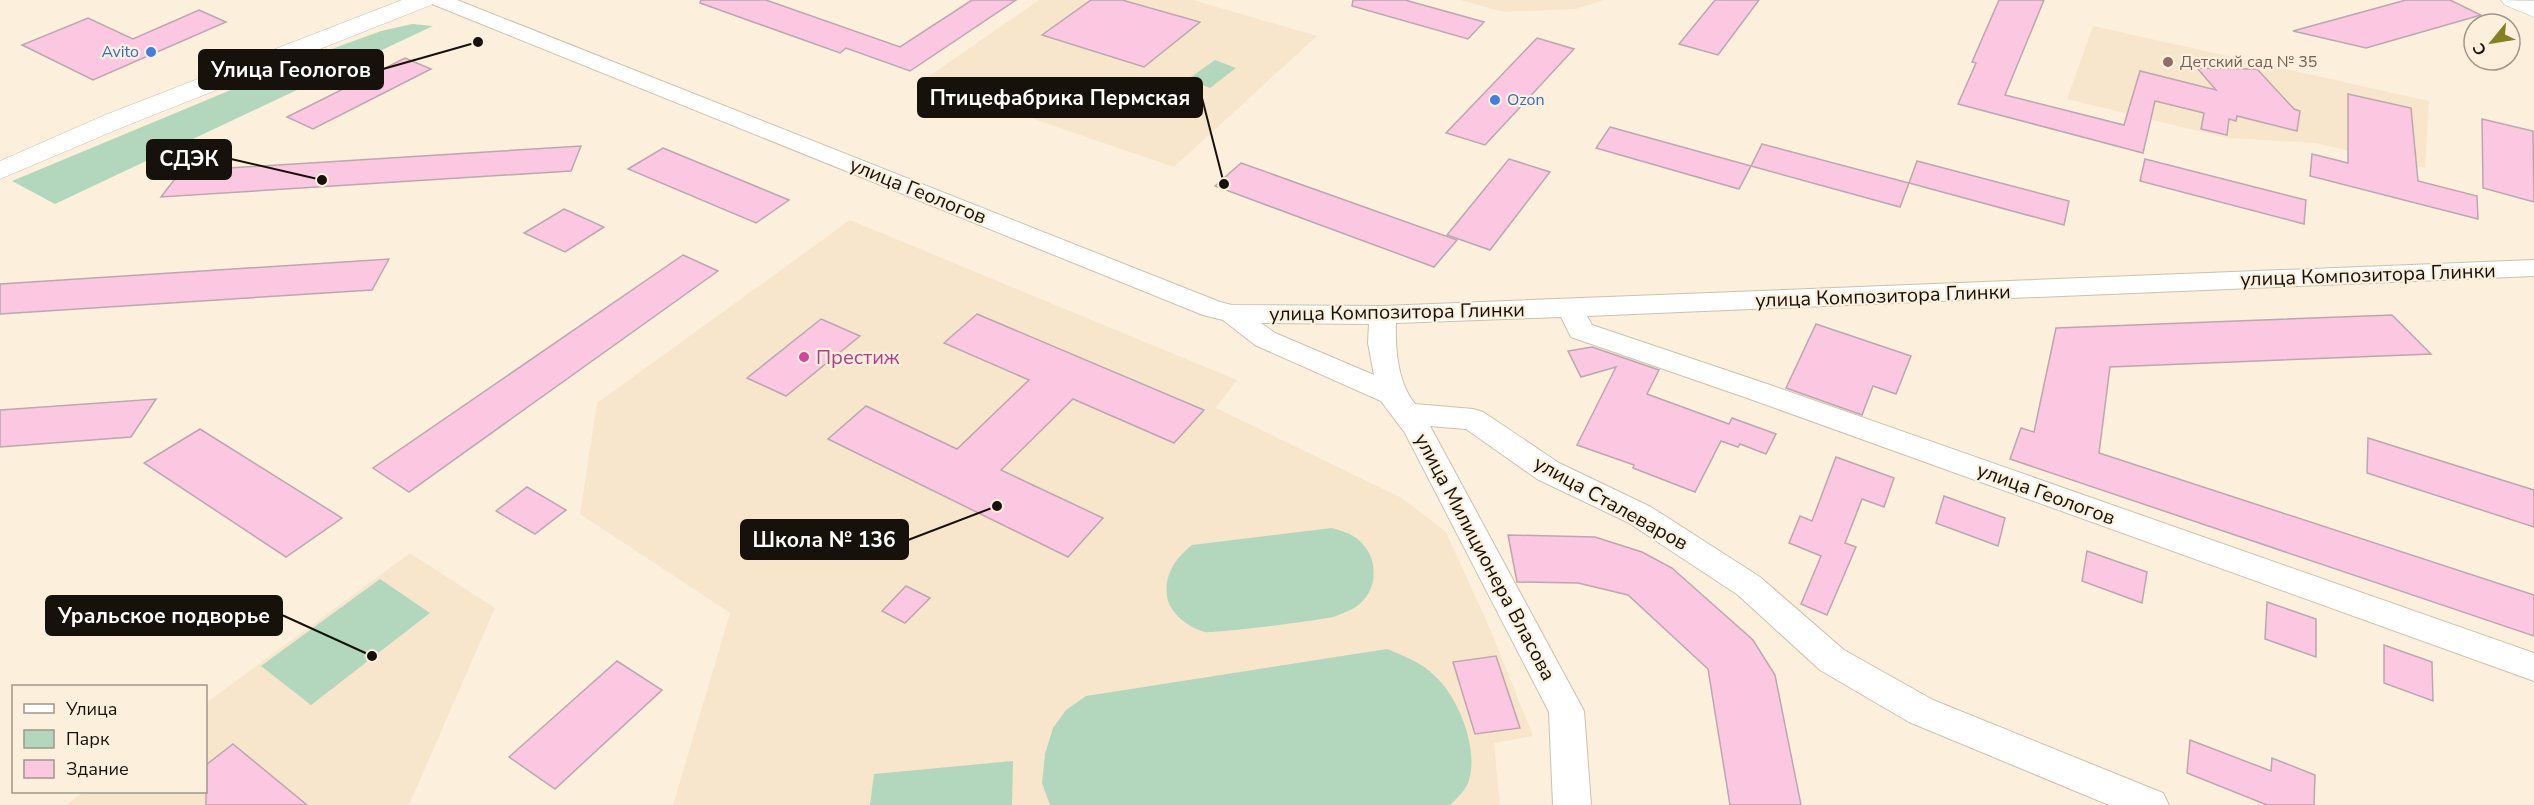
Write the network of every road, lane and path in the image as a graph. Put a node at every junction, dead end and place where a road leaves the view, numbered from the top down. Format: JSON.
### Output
{"nodes":[{"id":1,"x":423,"y":0,"type":"edge"},
{"id":2,"x":439,"y":0,"type":"edge"},
{"id":3,"x":2513,"y":0,"type":"edge"},
{"id":4,"x":2534,"y":10,"type":"edge"},
{"id":5,"x":0,"y":171,"type":"edge"},
{"id":6,"x":2534,"y":268,"type":"edge"},
{"id":7,"x":1570,"y":308,"type":"junction"},
{"id":8,"x":1232,"y":315,"type":"junction"},
{"id":9,"x":1383,"y":315,"type":"junction"},
{"id":10,"x":1400,"y":404,"type":"junction"},
{"id":11,"x":2534,"y":667,"type":"edge"},
{"id":12,"x":1572,"y":805,"type":"edge"},
{"id":13,"x":2150,"y":805,"type":"edge"}],
"edges":[{"from":1,"to":5,"type":"main road"},
{"from":2,"to":8,"type":"street","name":"улица Геологов"},
{"from":3,"to":4,"type":"main road"},
{"from":6,"to":7,"type":"street","name":"улица Композитора Глинки"},
{"from":7,"to":9,"type":"street","name":"улица Композитора Глинки"},
{"from":7,"to":11,"type":"street","name":"улица Геологов"},
{"from":8,"to":9,"type":"street","name":"улица Композитора Глинки"},
{"from":8,"to":10,"type":"street","name":"улица Геологов"},
{"from":9,"to":10,"type":"street","name":"улица Милиционера Власова"},
{"from":10,"to":12,"type":"street","name":"улица Милиционера Власова"},
{"from":10,"to":13,"type":"street","name":"улица Сталеваров"}]}
